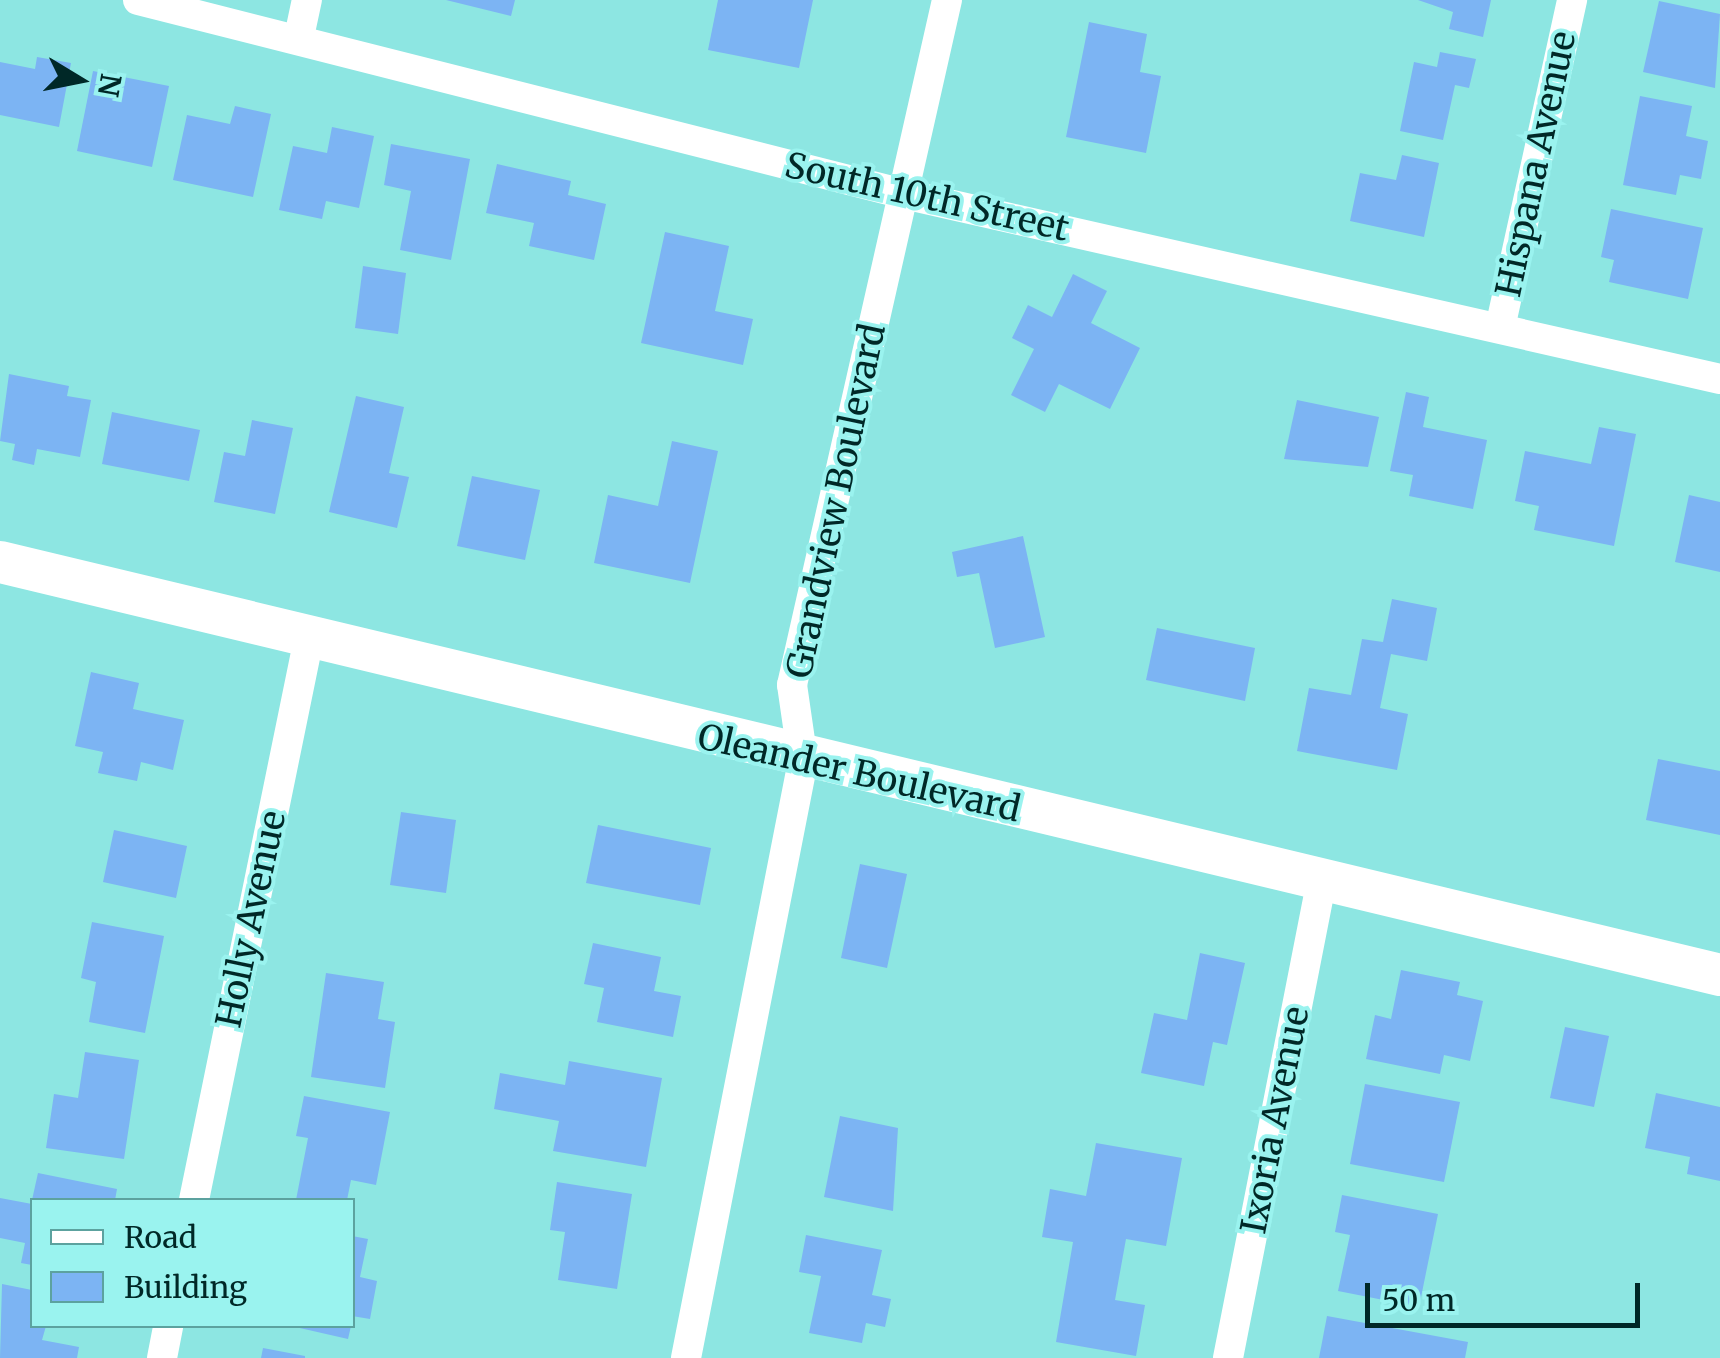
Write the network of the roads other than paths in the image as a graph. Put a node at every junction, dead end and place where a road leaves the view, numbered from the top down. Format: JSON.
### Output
{"nodes":[{"id":1,"x":138,"y":0,"type":"edge"},
{"id":2,"x":307,"y":0,"type":"edge"},
{"id":3,"x":947,"y":0,"type":"edge"},
{"id":4,"x":1572,"y":0,"type":"edge"},
{"id":5,"x":300,"y":37,"type":"junction"},
{"id":6,"x":904,"y":194,"type":"junction"},
{"id":7,"x":1500,"y":328,"type":"junction"},
{"id":8,"x":1720,"y":379,"type":"edge"},
{"id":9,"x":0,"y":562,"type":"edge"},
{"id":10,"x":308,"y":638,"type":"junction"},
{"id":11,"x":803,"y":762,"type":"junction"},
{"id":12,"x":1322,"y":881,"type":"junction"},
{"id":13,"x":1720,"y":975,"type":"edge"},
{"id":14,"x":194,"y":1198,"type":"edge"},
{"id":15,"x":168,"y":1328,"type":"edge"},
{"id":16,"x":162,"y":1358,"type":"edge"},
{"id":17,"x":686,"y":1358,"type":"edge"},
{"id":18,"x":1228,"y":1358,"type":"edge"}],
"edges":[{"from":1,"to":5,"type":"street","name":"South 10th Street"},
{"from":2,"to":5,"type":"street"},
{"from":3,"to":6,"type":"street","name":"Grandview Boulevard"},
{"from":4,"to":7,"type":"street","name":"Hispana Avenue"},
{"from":5,"to":6,"type":"street","name":"South 10th Street"},
{"from":6,"to":7,"type":"street","name":"South 10th Street"},
{"from":6,"to":11,"type":"street","name":"Grandview Boulevard"},
{"from":7,"to":8,"type":"street","name":"South 10th Street"},
{"from":9,"to":10,"type":"main road","name":"Oleander Boulevard"},
{"from":10,"to":11,"type":"main road","name":"Oleander Boulevard"},
{"from":10,"to":14,"type":"street","name":"Holly Avenue"},
{"from":11,"to":12,"type":"main road","name":"Oleander Boulevard"},
{"from":11,"to":17,"type":"street","name":"Grandview Boulevard"},
{"from":12,"to":13,"type":"main road","name":"Oleander Boulevard"},
{"from":12,"to":18,"type":"street","name":"Ixoria Avenue"},
{"from":15,"to":16,"type":"street"}]}
